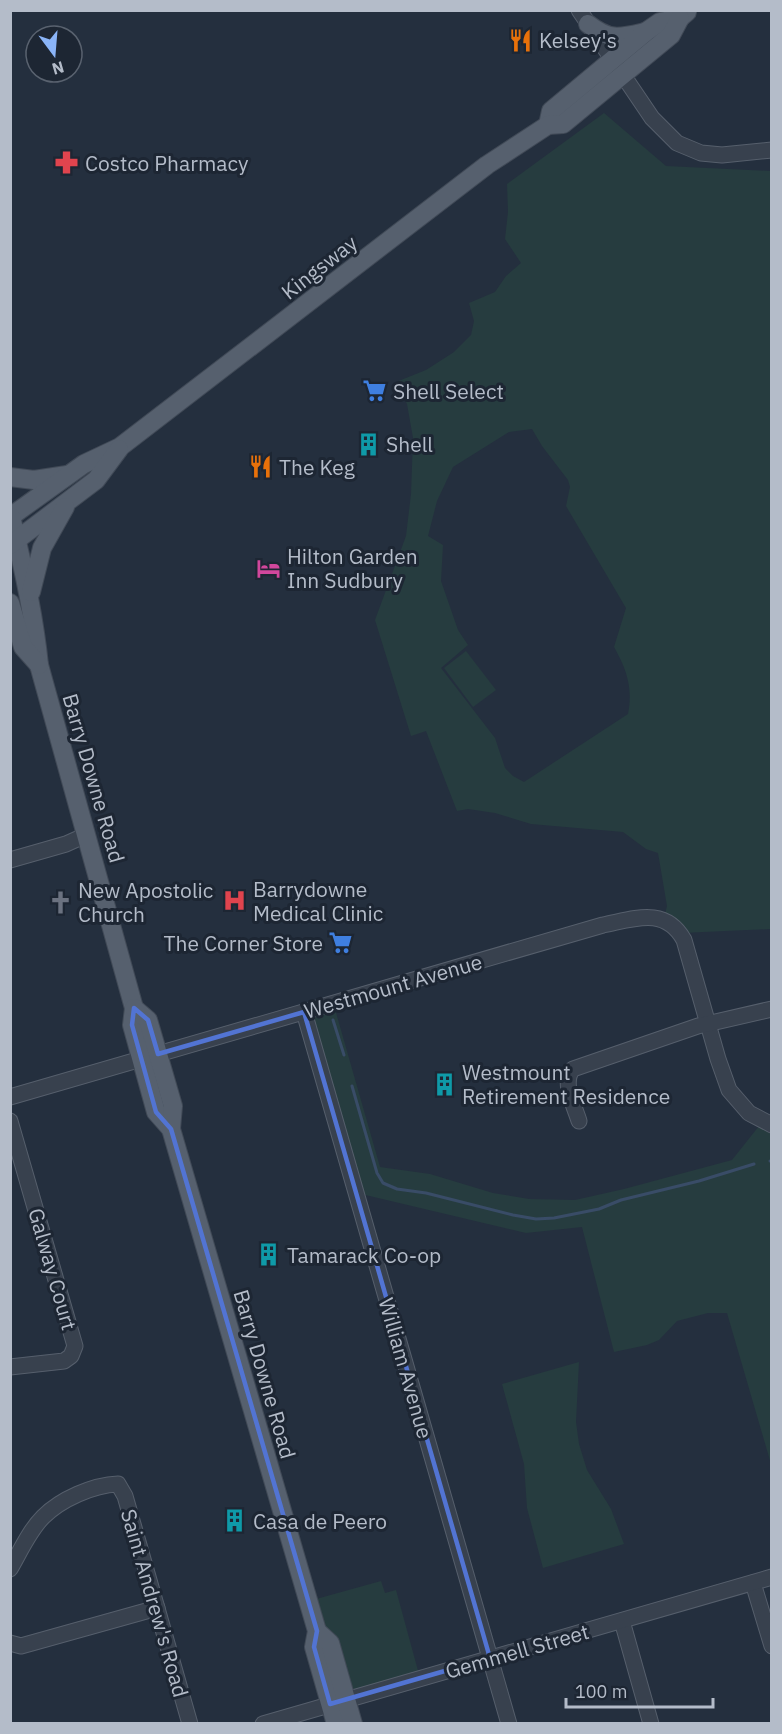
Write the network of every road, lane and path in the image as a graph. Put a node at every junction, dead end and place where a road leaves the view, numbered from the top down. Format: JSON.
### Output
{"nodes":[{"id":1,"x":685,"y":14,"type":"edge"},
{"id":2,"x":583,"y":17,"type":"edge"},
{"id":3,"x":647,"y":32,"type":"junction"},
{"id":4,"x":617,"y":69,"type":"junction"},
{"id":5,"x":771,"y":150,"type":"edge"},
{"id":6,"x":120,"y":447,"type":"junction"},
{"id":7,"x":69,"y":475,"type":"junction"},
{"id":8,"x":10,"y":477,"type":"edge"},
{"id":9,"x":70,"y":499,"type":"junction"},
{"id":10,"x":11,"y":517,"type":"edge"},
{"id":11,"x":14,"y":542,"type":"edge"},
{"id":12,"x":10,"y":603,"type":"edge"},
{"id":13,"x":30,"y":609,"type":"junction"},
{"id":14,"x":39,"y":665,"type":"junction"},
{"id":15,"x":86,"y":835,"type":"junction"},
{"id":16,"x":10,"y":860,"type":"edge"},
{"id":17,"x":771,"y":1009,"type":"edge"},
{"id":18,"x":304,"y":1012,"type":"junction"},
{"id":19,"x":708,"y":1024,"type":"junction"},
{"id":20,"x":150,"y":1057,"type":"junction"},
{"id":21,"x":10,"y":1097,"type":"edge"},
{"id":22,"x":579,"y":1121,"type":"dead end"},
{"id":23,"x":10,"y":1122,"type":"edge"},
{"id":24,"x":771,"y":1125,"type":"edge"},
{"id":25,"x":10,"y":1367,"type":"edge"},
{"id":26,"x":10,"y":1569,"type":"edge"},
{"id":27,"x":771,"y":1577,"type":"edge"},
{"id":28,"x":753,"y":1583,"type":"junction"},
{"id":29,"x":157,"y":1608,"type":"junction"},
{"id":30,"x":622,"y":1621,"type":"junction"},
{"id":31,"x":10,"y":1643,"type":"edge"},
{"id":32,"x":771,"y":1646,"type":"edge"},
{"id":33,"x":490,"y":1658,"type":"junction"},
{"id":34,"x":338,"y":1701,"type":"junction"},
{"id":35,"x":190,"y":1724,"type":"edge"},
{"id":36,"x":263,"y":1724,"type":"edge"},
{"id":37,"x":336,"y":1724,"type":"edge"},
{"id":38,"x":353,"y":1724,"type":"edge"},
{"id":39,"x":509,"y":1724,"type":"edge"},
{"id":40,"x":651,"y":1724,"type":"edge"}],
"edges":[{"from":1,"to":3,"type":"main road","name":"Kingsway"},
{"from":1,"to":4,"type":"main road","name":"Kingsway"},
{"from":2,"to":3,"type":"main road"},
{"from":2,"to":4,"type":"street"},
{"from":3,"to":4,"type":"main road","name":"Kingsway"},
{"from":4,"to":5,"type":"street"},
{"from":4,"to":6,"type":"main road","name":"Kingsway"},
{"from":6,"to":7,"type":"main road","name":"Kingsway"},
{"from":6,"to":9,"type":"main road","name":"Kingsway"},
{"from":7,"to":8,"type":"main road"},
{"from":7,"to":10,"type":"main road","name":"Kingsway"},
{"from":9,"to":11,"type":"main road","name":"Kingsway"},
{"from":9,"to":13,"type":"main road"},
{"from":10,"to":11,"type":"main road","name":"Barry Downe Road"},
{"from":11,"to":13,"type":"main road","name":"Barry Downe Road"},
{"from":12,"to":14,"type":"main road","name":"Barry Downe Road"},
{"from":13,"to":14,"type":"main road","name":"Barry Downe Road"},
{"from":14,"to":15,"type":"main road","name":"Barry Downe Road"},
{"from":15,"to":16,"type":"street"},
{"from":15,"to":20,"type":"main road","name":"Barry Downe Road"},
{"from":17,"to":19,"type":"street"},
{"from":18,"to":19,"type":"street","name":"Westmount Avenue"},
{"from":18,"to":20,"type":"street","name":"Westmount Avenue"},
{"from":18,"to":33,"type":"street","name":"William Avenue"},
{"from":19,"to":22,"type":"street"},
{"from":19,"to":24,"type":"street","name":"Westmount Avenue"},
{"from":20,"to":21,"type":"street","name":"Westmount Avenue"},
{"from":20,"to":34,"type":"main road","name":"Barry Downe Road"},
{"from":23,"to":25,"type":"street","name":"Galway Court"},
{"from":26,"to":29,"type":"street","name":"Saint Andrew's Road"},
{"from":27,"to":28,"type":"street","name":"Gemmell Street"},
{"from":28,"to":30,"type":"street","name":"Gemmell Street"},
{"from":28,"to":32,"type":"street"},
{"from":29,"to":31,"type":"street"},
{"from":29,"to":35,"type":"street","name":"Saint Andrew's Road"},
{"from":30,"to":33,"type":"street","name":"Gemmell Street"},
{"from":30,"to":40,"type":"street"},
{"from":33,"to":34,"type":"street","name":"Gemmell Street"},
{"from":33,"to":39,"type":"street","name":"William Avenue"},
{"from":34,"to":36,"type":"street","name":"Gemmell Street"},
{"from":34,"to":37,"type":"main road","name":"Barry Downe Road"},
{"from":34,"to":38,"type":"main road","name":"Barry Downe Road"}]}
